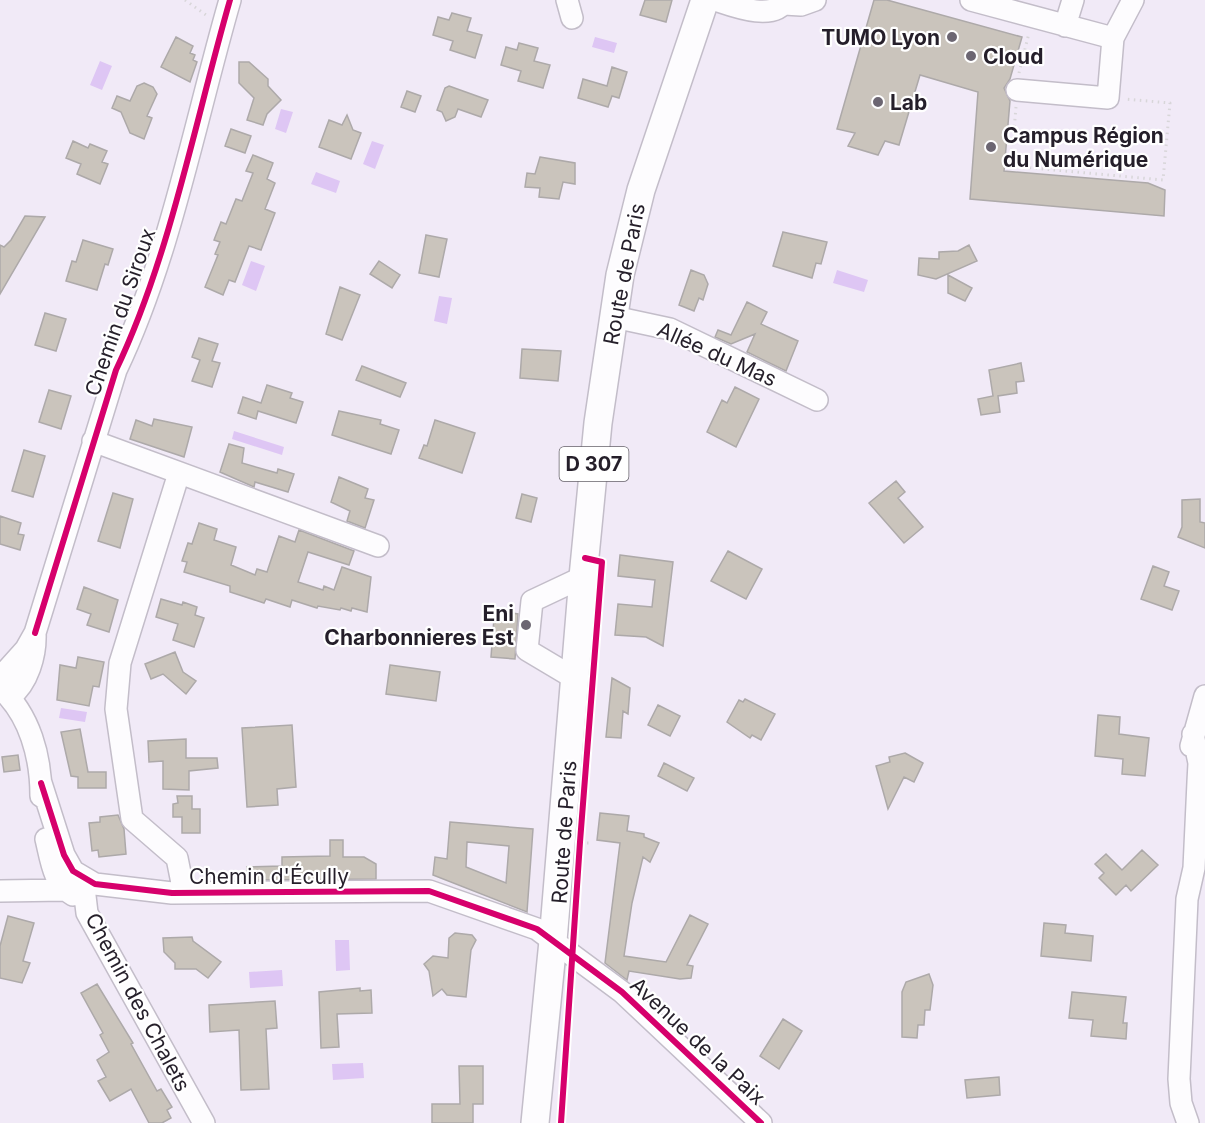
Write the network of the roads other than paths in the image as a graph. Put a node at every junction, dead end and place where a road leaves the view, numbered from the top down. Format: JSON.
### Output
{"nodes":[{"id":1,"x":230,"y":0,"type":"edge"},
{"id":2,"x":705,"y":0,"type":"edge"},
{"id":3,"x":715,"y":0,"type":"edge"},
{"id":4,"x":815,"y":0,"type":"edge"},
{"id":5,"x":971,"y":0,"type":"edge"},
{"id":6,"x":1072,"y":0,"type":"edge"},
{"id":7,"x":1133,"y":0,"type":"edge"},
{"id":8,"x":785,"y":2,"type":"edge"},
{"id":9,"x":1065,"y":26,"type":"junction"},
{"id":10,"x":1113,"y":39,"type":"junction"},
{"id":11,"x":1017,"y":90,"type":"road end"},
{"id":12,"x":614,"y":317,"type":"junction"},
{"id":13,"x":817,"y":400,"type":"dead end"},
{"id":14,"x":93,"y":441,"type":"junction"},
{"id":15,"x":179,"y":473,"type":"junction"},
{"id":16,"x":378,"y":546,"type":"dead end"},
{"id":17,"x":583,"y":578,"type":"junction"},
{"id":18,"x":35,"y":633,"type":"junction"},
{"id":19,"x":0,"y":678,"type":"edge"},
{"id":20,"x":574,"y":678,"type":"junction"},
{"id":21,"x":5,"y":693,"type":"edge"},
{"id":22,"x":1205,"y":696,"type":"edge"},
{"id":23,"x":1196,"y":800,"type":"edge"},
{"id":24,"x":78,"y":889,"type":"junction"},
{"id":25,"x":0,"y":891,"type":"edge"},
{"id":26,"x":178,"y":892,"type":"junction"},
{"id":27,"x":553,"y":941,"type":"junction"},
{"id":28,"x":204,"y":1123,"type":"edge"},
{"id":29,"x":535,"y":1123,"type":"edge"},
{"id":30,"x":761,"y":1123,"type":"edge"},
{"id":31,"x":1188,"y":1123,"type":"edge"}],
"edges":[{"from":1,"to":14,"type":"street","name":"Chemin du Siroux"},
{"from":2,"to":12,"type":"main road","name":"Route de Paris","number":"D 307"},
{"from":3,"to":8,"type":"street"},
{"from":4,"to":8,"type":"street"},
{"from":5,"to":9,"type":"street"},
{"from":6,"to":9,"type":"street"},
{"from":7,"to":10,"type":"street"},
{"from":9,"to":10,"type":"street"},
{"from":10,"to":11,"type":"street"},
{"from":12,"to":13,"type":"street","name":"Allée du Mas"},
{"from":12,"to":17,"type":"main road","name":"Route de Paris","number":"D 307"},
{"from":14,"to":15,"type":"street"},
{"from":14,"to":18,"type":"street","name":"Chemin du Siroux"},
{"from":15,"to":16,"type":"street"},
{"from":15,"to":26,"type":"street"},
{"from":17,"to":20,"type":"main road","name":"Route de Paris","number":"D 307"},
{"from":17,"to":20,"type":"street"},
{"from":18,"to":19,"type":"street","name":"Chemin du Siroux"},
{"from":18,"to":21,"type":"street","name":"Chemin du Siroux"},
{"from":20,"to":27,"type":"main road","name":"Route de Paris","number":"D 307"},
{"from":21,"to":24,"type":"street"},
{"from":22,"to":23,"type":"street"},
{"from":23,"to":31,"type":"street"},
{"from":24,"to":25,"type":"street","name":"Chemin d'Écully"},
{"from":24,"to":26,"type":"street","name":"Chemin d'Écully"},
{"from":24,"to":28,"type":"street","name":"Chemin des Chalets"},
{"from":26,"to":27,"type":"street","name":"Chemin d'Écully"},
{"from":27,"to":29,"type":"main road","name":"Route de Paris","number":"D 307"},
{"from":27,"to":30,"type":"street","name":"Avenue de la Paix"}]}
